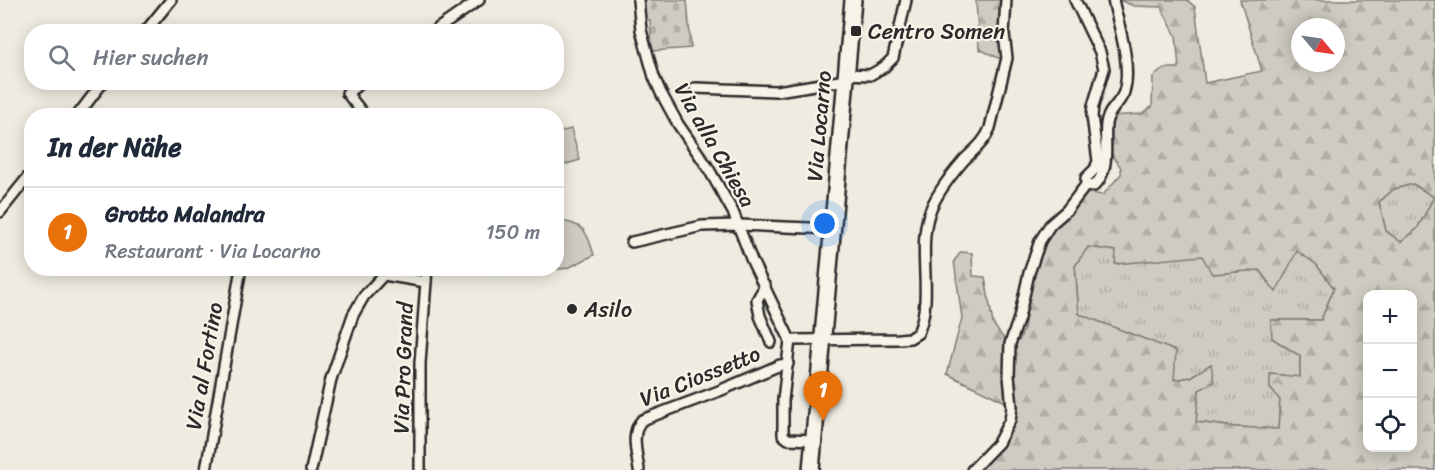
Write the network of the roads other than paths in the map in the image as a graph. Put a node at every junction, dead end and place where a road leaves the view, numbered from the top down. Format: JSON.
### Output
{"nodes":[{"id":1,"x":171,"y":0,"type":"edge"},
{"id":2,"x":479,"y":0,"type":"edge"},
{"id":3,"x":638,"y":0,"type":"edge"},
{"id":4,"x":853,"y":0,"type":"edge"},
{"id":5,"x":906,"y":0,"type":"edge"},
{"id":6,"x":1006,"y":0,"type":"edge"},
{"id":7,"x":1075,"y":0,"type":"edge"},
{"id":8,"x":1113,"y":0,"type":"edge"},
{"id":9,"x":152,"y":24,"type":"edge"},
{"id":10,"x":444,"y":24,"type":"edge"},
{"id":11,"x":846,"y":77,"type":"junction"},
{"id":12,"x":694,"y":88,"type":"dead end"},
{"id":13,"x":97,"y":90,"type":"edge"},
{"id":14,"x":351,"y":90,"type":"edge"},
{"id":15,"x":83,"y":108,"type":"edge"},
{"id":16,"x":359,"y":108,"type":"edge"},
{"id":17,"x":24,"y":182,"type":"edge"},
{"id":18,"x":1086,"y":185,"type":"junction"},
{"id":19,"x":0,"y":212,"type":"edge"},
{"id":20,"x":739,"y":225,"type":"junction"},
{"id":21,"x":833,"y":229,"type":"junction"},
{"id":22,"x":632,"y":242,"type":"dead end"},
{"id":23,"x":240,"y":276,"type":"edge"},
{"id":24,"x":383,"y":276,"type":"edge"},
{"id":25,"x":403,"y":276,"type":"edge"},
{"id":26,"x":426,"y":276,"type":"edge"},
{"id":27,"x":426,"y":282,"type":"junction"},
{"id":28,"x":765,"y":286,"type":"junction"},
{"id":29,"x":823,"y":339,"type":"junction"},
{"id":30,"x":790,"y":340,"type":"junction"},
{"id":31,"x":771,"y":342,"type":"dead end"},
{"id":32,"x":788,"y":364,"type":"junction"},
{"id":33,"x":814,"y":440,"type":"junction"},
{"id":34,"x":206,"y":470,"type":"edge"},
{"id":35,"x":311,"y":470,"type":"edge"},
{"id":36,"x":420,"y":470,"type":"edge"},
{"id":37,"x":639,"y":470,"type":"edge"},
{"id":38,"x":811,"y":470,"type":"edge"},
{"id":39,"x":972,"y":470,"type":"edge"}],
"edges":[{"from":1,"to":9,"type":"street"},
{"from":2,"to":10,"type":"street"},
{"from":3,"to":20,"type":"street","name":"Via alla Chiesa"},
{"from":4,"to":11,"type":"main road","name":"Via Locarno"},
{"from":5,"to":11,"type":"street"},
{"from":6,"to":29,"type":"street"},
{"from":7,"to":18,"type":"street"},
{"from":8,"to":18,"type":"street"},
{"from":11,"to":12,"type":"street"},
{"from":11,"to":21,"type":"main road","name":"Via Locarno"},
{"from":13,"to":15,"type":"street"},
{"from":14,"to":16,"type":"street"},
{"from":17,"to":19,"type":"street"},
{"from":18,"to":39,"type":"street"},
{"from":20,"to":21,"type":"street"},
{"from":20,"to":22,"type":"street"},
{"from":20,"to":28,"type":"street","name":"Via alla Chiesa"},
{"from":21,"to":29,"type":"main road","name":"Via Locarno"},
{"from":23,"to":34,"type":"street","name":"Via al Fortino"},
{"from":24,"to":35,"type":"street"},
{"from":25,"to":27,"type":"street"},
{"from":26,"to":27,"type":"street","name":"Via Pro Grand"},
{"from":27,"to":36,"type":"street","name":"Via Pro Grand"},
{"from":28,"to":30,"type":"street","name":"Via alla Chiesa"},
{"from":28,"to":31,"type":"street"},
{"from":29,"to":30,"type":"street"},
{"from":29,"to":33,"type":"main road","name":"Via Locarno"},
{"from":30,"to":32,"type":"street"},
{"from":32,"to":33,"type":"street"},
{"from":32,"to":37,"type":"street","name":"Via Ciossetto"},
{"from":33,"to":38,"type":"main road","name":"Via Locarno"}]}
